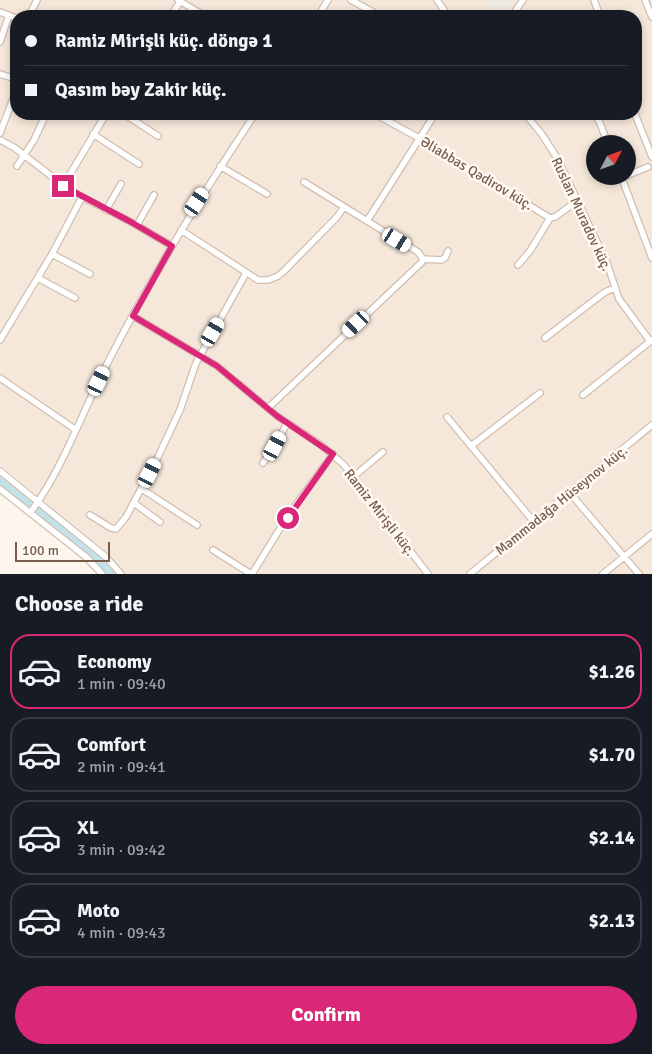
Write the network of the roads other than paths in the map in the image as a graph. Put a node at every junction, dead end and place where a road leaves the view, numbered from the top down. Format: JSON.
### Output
{"nodes":[{"id":1,"x":180,"y":0,"type":"edge"},
{"id":2,"x":351,"y":0,"type":"edge"},
{"id":3,"x":645,"y":0,"type":"edge"},
{"id":4,"x":196,"y":10,"type":"edge"},
{"id":5,"x":369,"y":10,"type":"edge"},
{"id":6,"x":0,"y":12,"type":"edge"},
{"id":7,"x":9,"y":16,"type":"joint"},
{"id":8,"x":652,"y":17,"type":"edge"},
{"id":9,"x":0,"y":42,"type":"edge"},
{"id":10,"x":10,"y":106,"type":"edge"},
{"id":11,"x":43,"y":120,"type":"edge"},
{"id":12,"x":102,"y":120,"type":"edge"},
{"id":13,"x":133,"y":120,"type":"edge"},
{"id":14,"x":251,"y":120,"type":"edge"},
{"id":15,"x":386,"y":120,"type":"edge"},
{"id":16,"x":431,"y":120,"type":"edge"},
{"id":17,"x":530,"y":120,"type":"edge"},
{"id":18,"x":598,"y":120,"type":"edge"},
{"id":19,"x":637,"y":120,"type":"edge"},
{"id":20,"x":0,"y":132,"type":"edge"},
{"id":21,"x":93,"y":134,"type":"junction"},
{"id":22,"x":605,"y":135,"type":"edge"},
{"id":23,"x":158,"y":136,"type":"dead end"},
{"id":24,"x":419,"y":138,"type":"junction"},
{"id":25,"x":0,"y":140,"type":"edge"},
{"id":26,"x":24,"y":155,"type":"junction"},
{"id":27,"x":652,"y":157,"type":"edge"},
{"id":28,"x":139,"y":164,"type":"dead end"},
{"id":29,"x":17,"y":166,"type":"dead end"},
{"id":30,"x":220,"y":166,"type":"junction"},
{"id":31,"x":648,"y":167,"type":"dead end"},
{"id":32,"x":636,"y":172,"type":"edge"},
{"id":33,"x":304,"y":182,"type":"dead end"},
{"id":34,"x":121,"y":184,"type":"dead end"},
{"id":35,"x":627,"y":185,"type":"edge"},
{"id":36,"x":63,"y":186,"type":"junction"},
{"id":37,"x":267,"y":194,"type":"dead end"},
{"id":38,"x":154,"y":195,"type":"dead end"},
{"id":39,"x":82,"y":197,"type":"junction"},
{"id":40,"x":577,"y":200,"type":"junction"},
{"id":41,"x":344,"y":207,"type":"junction"},
{"id":42,"x":106,"y":210,"type":"junction"},
{"id":43,"x":550,"y":218,"type":"junction"},
{"id":44,"x":367,"y":221,"type":"junction"},
{"id":45,"x":137,"y":225,"type":"junction"},
{"id":46,"x":181,"y":230,"type":"junction"},
{"id":47,"x":172,"y":246,"type":"junction"},
{"id":48,"x":448,"y":250,"type":"dead end"},
{"id":49,"x":52,"y":254,"type":"junction"},
{"id":50,"x":652,"y":258,"type":"edge"},
{"id":51,"x":423,"y":259,"type":"junction"},
{"id":52,"x":518,"y":264,"type":"dead end"},
{"id":53,"x":90,"y":274,"type":"dead end"},
{"id":54,"x":246,"y":274,"type":"junction"},
{"id":55,"x":38,"y":278,"type":"junction"},
{"id":56,"x":615,"y":288,"type":"junction"},
{"id":57,"x":75,"y":298,"type":"dead end"},
{"id":58,"x":133,"y":316,"type":"junction"},
{"id":59,"x":1,"y":337,"type":"edge"},
{"id":60,"x":545,"y":338,"type":"dead end"},
{"id":61,"x":651,"y":340,"type":"edge"},
{"id":62,"x":200,"y":355,"type":"junction"},
{"id":63,"x":0,"y":378,"type":"edge"},
{"id":64,"x":540,"y":392,"type":"dead end"},
{"id":65,"x":583,"y":395,"type":"dead end"},
{"id":66,"x":268,"y":408,"type":"junction"},
{"id":67,"x":447,"y":417,"type":"dead end"},
{"id":68,"x":287,"y":423,"type":"junction"},
{"id":69,"x":652,"y":425,"type":"edge"},
{"id":70,"x":76,"y":430,"type":"junction"},
{"id":71,"x":471,"y":446,"type":"junction"},
{"id":72,"x":383,"y":452,"type":"dead end"},
{"id":73,"x":333,"y":454,"type":"junction"},
{"id":74,"x":263,"y":463,"type":"dead end"},
{"id":75,"x":0,"y":471,"type":"edge"},
{"id":76,"x":353,"y":477,"type":"junction"},
{"id":77,"x":0,"y":489,"type":"edge"},
{"id":78,"x":142,"y":489,"type":"junction"},
{"id":79,"x":570,"y":493,"type":"junction"},
{"id":80,"x":39,"y":502,"type":"junction"},
{"id":81,"x":134,"y":504,"type":"junction"},
{"id":82,"x":30,"y":514,"type":"junction"},
{"id":83,"x":90,"y":515,"type":"dead end"},
{"id":84,"x":160,"y":522,"type":"dead end"},
{"id":85,"x":534,"y":522,"type":"junction"},
{"id":86,"x":197,"y":525,"type":"dead end"},
{"id":87,"x":652,"y":534,"type":"edge"},
{"id":88,"x":213,"y":550,"type":"dead end"},
{"id":89,"x":625,"y":556,"type":"junction"},
{"id":90,"x":102,"y":574,"type":"edge"},
{"id":91,"x":121,"y":574,"type":"edge"},
{"id":92,"x":252,"y":574,"type":"edge"},
{"id":93,"x":428,"y":574,"type":"edge"},
{"id":94,"x":470,"y":574,"type":"edge"},
{"id":95,"x":603,"y":574,"type":"edge"},
{"id":96,"x":639,"y":574,"type":"edge"}],
"edges":[{"from":1,"to":4,"type":"street"},
{"from":2,"to":5,"type":"street"},
{"from":3,"to":8,"type":"street"},
{"from":6,"to":7,"type":"street"},
{"from":7,"to":9,"type":"street"},
{"from":10,"to":20,"type":"street"},
{"from":11,"to":26,"type":"street"},
{"from":12,"to":21,"type":"street"},
{"from":13,"to":23,"type":"street"},
{"from":14,"to":30,"type":"street"},
{"from":15,"to":24,"type":"street","name":"Əliabbas Qədirov küç."},
{"from":16,"to":24,"type":"street"},
{"from":17,"to":40,"type":"street","name":"Ruslan Muradov küç."},
{"from":18,"to":22,"type":"street"},
{"from":19,"to":27,"type":"street"},
{"from":21,"to":28,"type":"street"},
{"from":21,"to":36,"type":"street"},
{"from":24,"to":43,"type":"street","name":"Əliabbas Qədirov küç."},
{"from":24,"to":44,"type":"street"},
{"from":25,"to":26,"type":"street"},
{"from":26,"to":29,"type":"street"},
{"from":26,"to":36,"type":"street"},
{"from":30,"to":37,"type":"street"},
{"from":30,"to":46,"type":"street"},
{"from":31,"to":32,"type":"street"},
{"from":33,"to":41,"type":"street"},
{"from":34,"to":42,"type":"street"},
{"from":35,"to":50,"type":"street"},
{"from":36,"to":39,"type":"street"},
{"from":38,"to":45,"type":"street"},
{"from":39,"to":42,"type":"street"},
{"from":39,"to":49,"type":"street"},
{"from":40,"to":43,"type":"street"},
{"from":40,"to":56,"type":"street","name":"Ruslan Muradov küç."},
{"from":41,"to":44,"type":"street"},
{"from":41,"to":54,"type":"street"},
{"from":42,"to":45,"type":"street"},
{"from":43,"to":52,"type":"street"},
{"from":44,"to":51,"type":"street"},
{"from":45,"to":47,"type":"street"},
{"from":46,"to":47,"type":"street"},
{"from":46,"to":54,"type":"street"},
{"from":47,"to":58,"type":"street"},
{"from":48,"to":51,"type":"street"},
{"from":49,"to":53,"type":"street"},
{"from":49,"to":55,"type":"street"},
{"from":51,"to":66,"type":"street"},
{"from":54,"to":62,"type":"street"},
{"from":55,"to":57,"type":"street"},
{"from":55,"to":59,"type":"street"},
{"from":56,"to":60,"type":"street"},
{"from":56,"to":61,"type":"street","name":"Ruslan Muradov küç."},
{"from":58,"to":62,"type":"street","name":"Ramiz Mirişli küç."},
{"from":58,"to":70,"type":"street"},
{"from":61,"to":65,"type":"street"},
{"from":62,"to":66,"type":"street","name":"Ramiz Mirişli küç."},
{"from":62,"to":78,"type":"street"},
{"from":63,"to":70,"type":"street"},
{"from":64,"to":71,"type":"street"},
{"from":66,"to":68,"type":"street","name":"Ramiz Mirişli küç."},
{"from":67,"to":71,"type":"street"},
{"from":68,"to":73,"type":"street","name":"Ramiz Mirişli küç."},
{"from":68,"to":74,"type":"street"},
{"from":69,"to":79,"type":"street","name":"Məmmədağa Hüseynov küç."},
{"from":70,"to":80,"type":"street"},
{"from":71,"to":85,"type":"street"},
{"from":72,"to":76,"type":"street"},
{"from":73,"to":76,"type":"street","name":"Ramiz Mirişli küç."},
{"from":73,"to":92,"type":"street"},
{"from":75,"to":80,"type":"street"},
{"from":76,"to":93,"type":"street","name":"Ramiz Mirişli küç."},
{"from":77,"to":82,"type":"street"},
{"from":78,"to":81,"type":"street"},
{"from":78,"to":86,"type":"street"},
{"from":79,"to":85,"type":"street","name":"Məmmədağa Hüseynov küç."},
{"from":79,"to":89,"type":"street"},
{"from":80,"to":82,"type":"street"},
{"from":80,"to":91,"type":"street"},
{"from":81,"to":83,"type":"street"},
{"from":81,"to":84,"type":"street"},
{"from":82,"to":90,"type":"street"},
{"from":85,"to":94,"type":"street","name":"Məmmədağa Hüseynov küç."},
{"from":87,"to":89,"type":"street"},
{"from":88,"to":92,"type":"street"},
{"from":89,"to":95,"type":"street"},
{"from":89,"to":96,"type":"street"}]}
